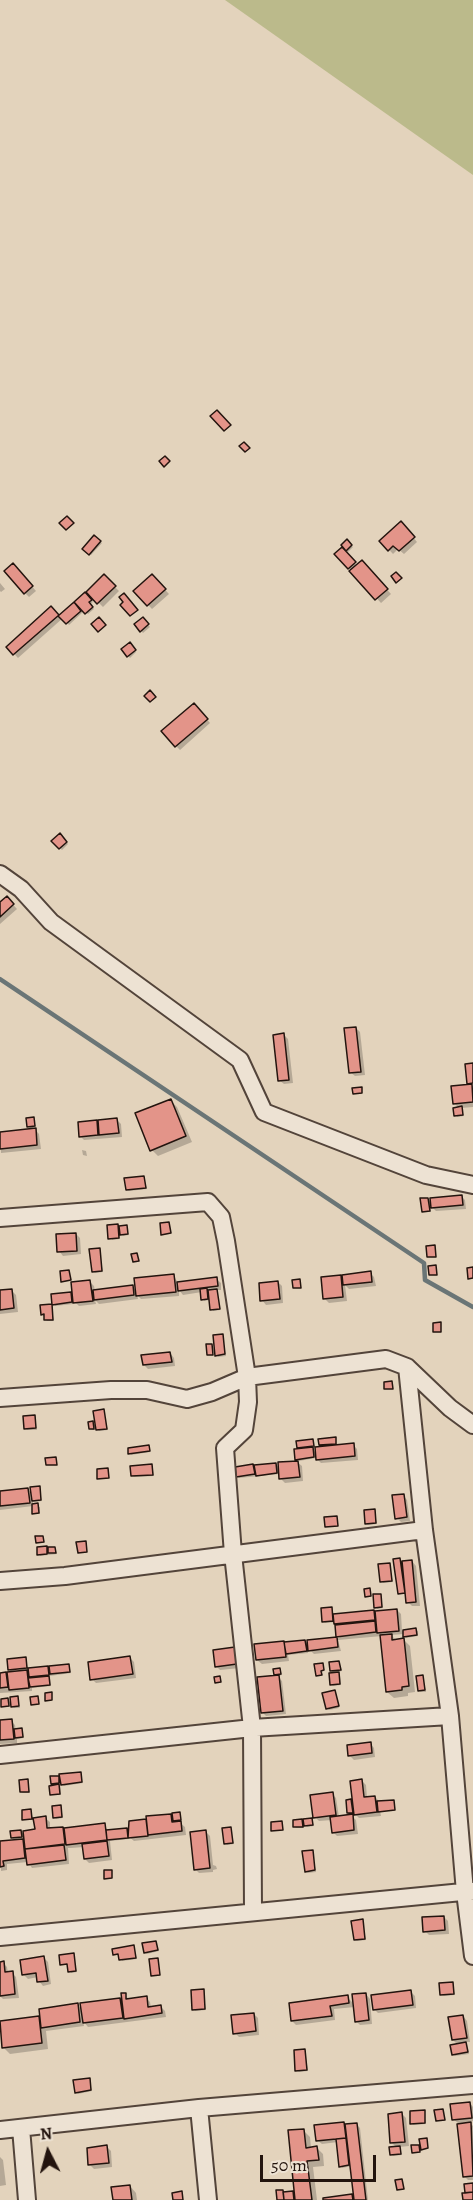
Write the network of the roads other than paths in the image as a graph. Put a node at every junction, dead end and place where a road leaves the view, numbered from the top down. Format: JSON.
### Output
{"nodes":[{"id":1,"x":0,"y":874,"type":"edge"},
{"id":2,"x":473,"y":1185,"type":"edge"},
{"id":3,"x":0,"y":1218,"type":"edge"},
{"id":4,"x":407,"y":1367,"type":"junction"},
{"id":5,"x":247,"y":1377,"type":"junction"},
{"id":6,"x":0,"y":1398,"type":"edge"},
{"id":7,"x":473,"y":1425,"type":"edge"},
{"id":8,"x":424,"y":1530,"type":"junction"},
{"id":9,"x":233,"y":1554,"type":"junction"},
{"id":10,"x":0,"y":1581,"type":"edge"},
{"id":11,"x":450,"y":1716,"type":"junction"},
{"id":12,"x":252,"y":1728,"type":"junction"},
{"id":13,"x":0,"y":1755,"type":"edge"},
{"id":14,"x":469,"y":1891,"type":"edge"},
{"id":15,"x":253,"y":1911,"type":"junction"},
{"id":16,"x":0,"y":1937,"type":"edge"},
{"id":17,"x":473,"y":1956,"type":"edge"},
{"id":18,"x":473,"y":2085,"type":"edge"},
{"id":19,"x":199,"y":2108,"type":"junction"},
{"id":20,"x":21,"y":2128,"type":"junction"},
{"id":21,"x":0,"y":2130,"type":"edge"},
{"id":22,"x":27,"y":2200,"type":"edge"},
{"id":23,"x":208,"y":2200,"type":"edge"}],
"edges":[{"from":1,"to":2,"type":"street"},
{"from":3,"to":5,"type":"street"},
{"from":4,"to":5,"type":"street"},
{"from":4,"to":7,"type":"street"},
{"from":4,"to":8,"type":"street"},
{"from":5,"to":6,"type":"street"},
{"from":5,"to":9,"type":"street"},
{"from":8,"to":9,"type":"street"},
{"from":8,"to":11,"type":"street"},
{"from":9,"to":10,"type":"street"},
{"from":9,"to":12,"type":"street"},
{"from":11,"to":12,"type":"street"},
{"from":11,"to":14,"type":"street"},
{"from":12,"to":13,"type":"street"},
{"from":12,"to":15,"type":"street"},
{"from":14,"to":15,"type":"street"},
{"from":14,"to":17,"type":"street"},
{"from":15,"to":16,"type":"street"},
{"from":18,"to":19,"type":"street"},
{"from":19,"to":20,"type":"street"},
{"from":19,"to":23,"type":"street"},
{"from":20,"to":21,"type":"street"},
{"from":20,"to":22,"type":"street"}]}
